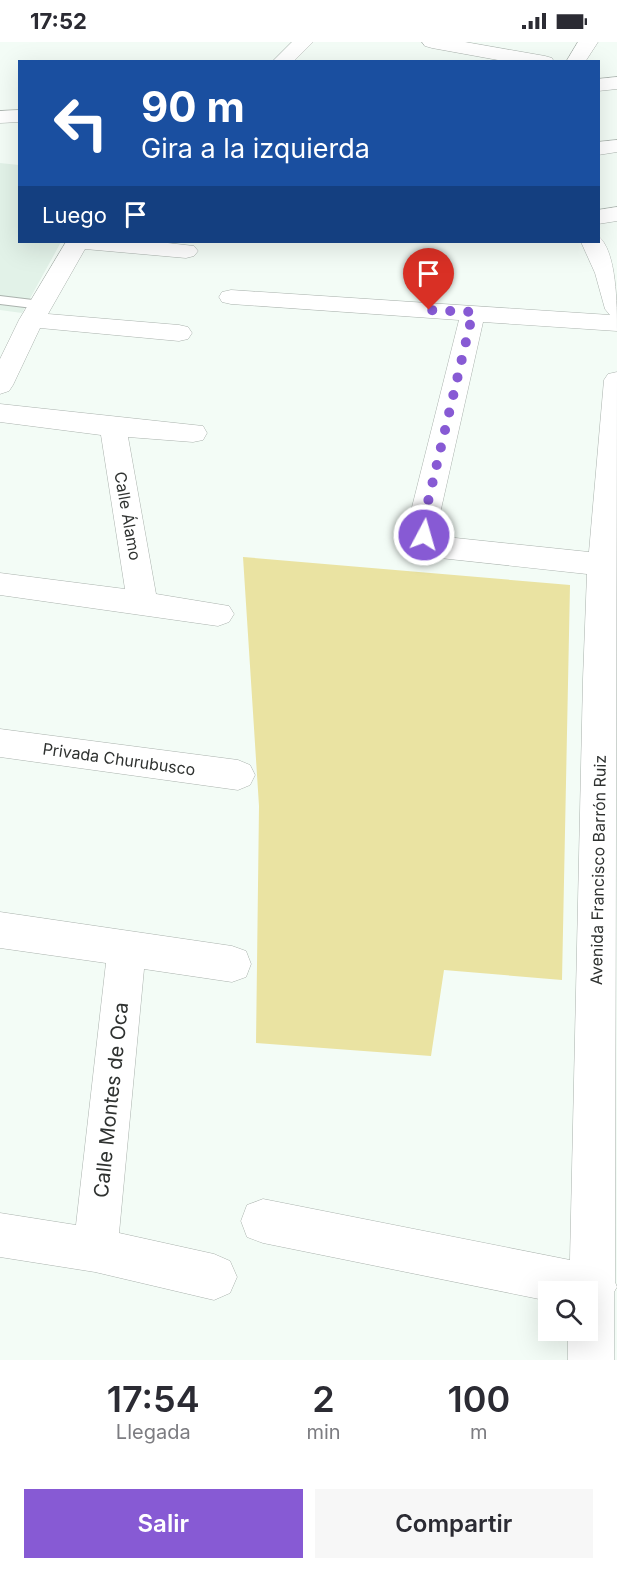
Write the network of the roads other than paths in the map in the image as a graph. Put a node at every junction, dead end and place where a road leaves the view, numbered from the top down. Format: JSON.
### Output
{"nodes":[{"id":1,"x":303,"y":42,"type":"edge"},
{"id":2,"x":432,"y":42,"type":"edge"},
{"id":3,"x":588,"y":42,"type":"edge"},
{"id":4,"x":283,"y":60,"type":"edge"},
{"id":5,"x":534,"y":60,"type":"edge"},
{"id":6,"x":575,"y":60,"type":"edge"},
{"id":7,"x":617,"y":83,"type":"edge"},
{"id":8,"x":600,"y":85,"type":"edge"},
{"id":9,"x":18,"y":116,"type":"edge"},
{"id":10,"x":0,"y":117,"type":"edge"},
{"id":11,"x":617,"y":146,"type":"edge"},
{"id":12,"x":600,"y":149,"type":"edge"},
{"id":13,"x":617,"y":214,"type":"edge"},
{"id":14,"x":600,"y":217,"type":"edge"},
{"id":15,"x":76,"y":243,"type":"edge"},
{"id":16,"x":98,"y":243,"type":"edge"},
{"id":17,"x":593,"y":243,"type":"edge"},
{"id":18,"x":186,"y":251,"type":"dead end"},
{"id":19,"x":231,"y":297,"type":"dead end"},
{"id":20,"x":0,"y":300,"type":"edge"},
{"id":21,"x":617,"y":309,"type":"edge"},
{"id":22,"x":36,"y":312,"type":"junction"},
{"id":23,"x":473,"y":312,"type":"junction"},
{"id":24,"x":617,"y":323,"type":"edge"},
{"id":25,"x":179,"y":333,"type":"dead end"},
{"id":26,"x":617,"y":380,"type":"edge"},
{"id":27,"x":0,"y":385,"type":"edge"},
{"id":28,"x":0,"y":413,"type":"edge"},
{"id":29,"x":113,"y":427,"type":"junction"},
{"id":30,"x":193,"y":433,"type":"dead end"},
{"id":31,"x":603,"y":565,"type":"junction"},
{"id":32,"x":0,"y":584,"type":"edge"},
{"id":33,"x":143,"y":605,"type":"junction"},
{"id":34,"x":218,"y":614,"type":"dead end"},
{"id":35,"x":608,"y":680,"type":"edge"},
{"id":36,"x":0,"y":744,"type":"edge"},
{"id":37,"x":238,"y":774,"type":"dead end"},
{"id":38,"x":0,"y":930,"type":"edge"},
{"id":39,"x":127,"y":950,"type":"junction"},
{"id":40,"x":232,"y":964,"type":"dead end"},
{"id":41,"x":263,"y":1221,"type":"dead end"},
{"id":42,"x":0,"y":1235,"type":"edge"},
{"id":43,"x":95,"y":1250,"type":"junction"},
{"id":44,"x":214,"y":1277,"type":"dead end"},
{"id":45,"x":564,"y":1281,"type":"edge"},
{"id":46,"x":594,"y":1281,"type":"edge"},
{"id":47,"x":592,"y":1341,"type":"edge"},
{"id":48,"x":591,"y":1360,"type":"edge"}],
"edges":[{"from":1,"to":4,"type":"street"},
{"from":2,"to":5,"type":"street"},
{"from":3,"to":6,"type":"street"},
{"from":7,"to":8,"type":"street"},
{"from":9,"to":10,"type":"street"},
{"from":11,"to":12,"type":"street"},
{"from":13,"to":14,"type":"street"},
{"from":15,"to":22,"type":"street"},
{"from":16,"to":18,"type":"street"},
{"from":17,"to":21,"type":"street"},
{"from":19,"to":23,"type":"street"},
{"from":20,"to":22,"type":"lane"},
{"from":22,"to":25,"type":"street"},
{"from":22,"to":27,"type":"street"},
{"from":23,"to":24,"type":"street"},
{"from":23,"to":31,"type":"street"},
{"from":26,"to":31,"type":"street","name":"Avenida Francisco Barrón Ruiz"},
{"from":28,"to":29,"type":"street"},
{"from":29,"to":30,"type":"street"},
{"from":29,"to":33,"type":"street","name":"Calle Álamo"},
{"from":31,"to":35,"type":"street","name":"Avenida Francisco Barrón Ruiz"},
{"from":32,"to":33,"type":"street"},
{"from":33,"to":34,"type":"street"},
{"from":35,"to":46,"type":"street","name":"Avenida Francisco Barrón Ruiz"},
{"from":36,"to":37,"type":"street","name":"Privada Churubusco"},
{"from":38,"to":39,"type":"street"},
{"from":39,"to":40,"type":"street"},
{"from":39,"to":43,"type":"street","name":"Calle Montes de Oca"},
{"from":41,"to":45,"type":"street"},
{"from":42,"to":43,"type":"street"},
{"from":43,"to":44,"type":"street"},
{"from":47,"to":48,"type":"street","name":"Avenida Francisco Barrón Ruiz"}]}
